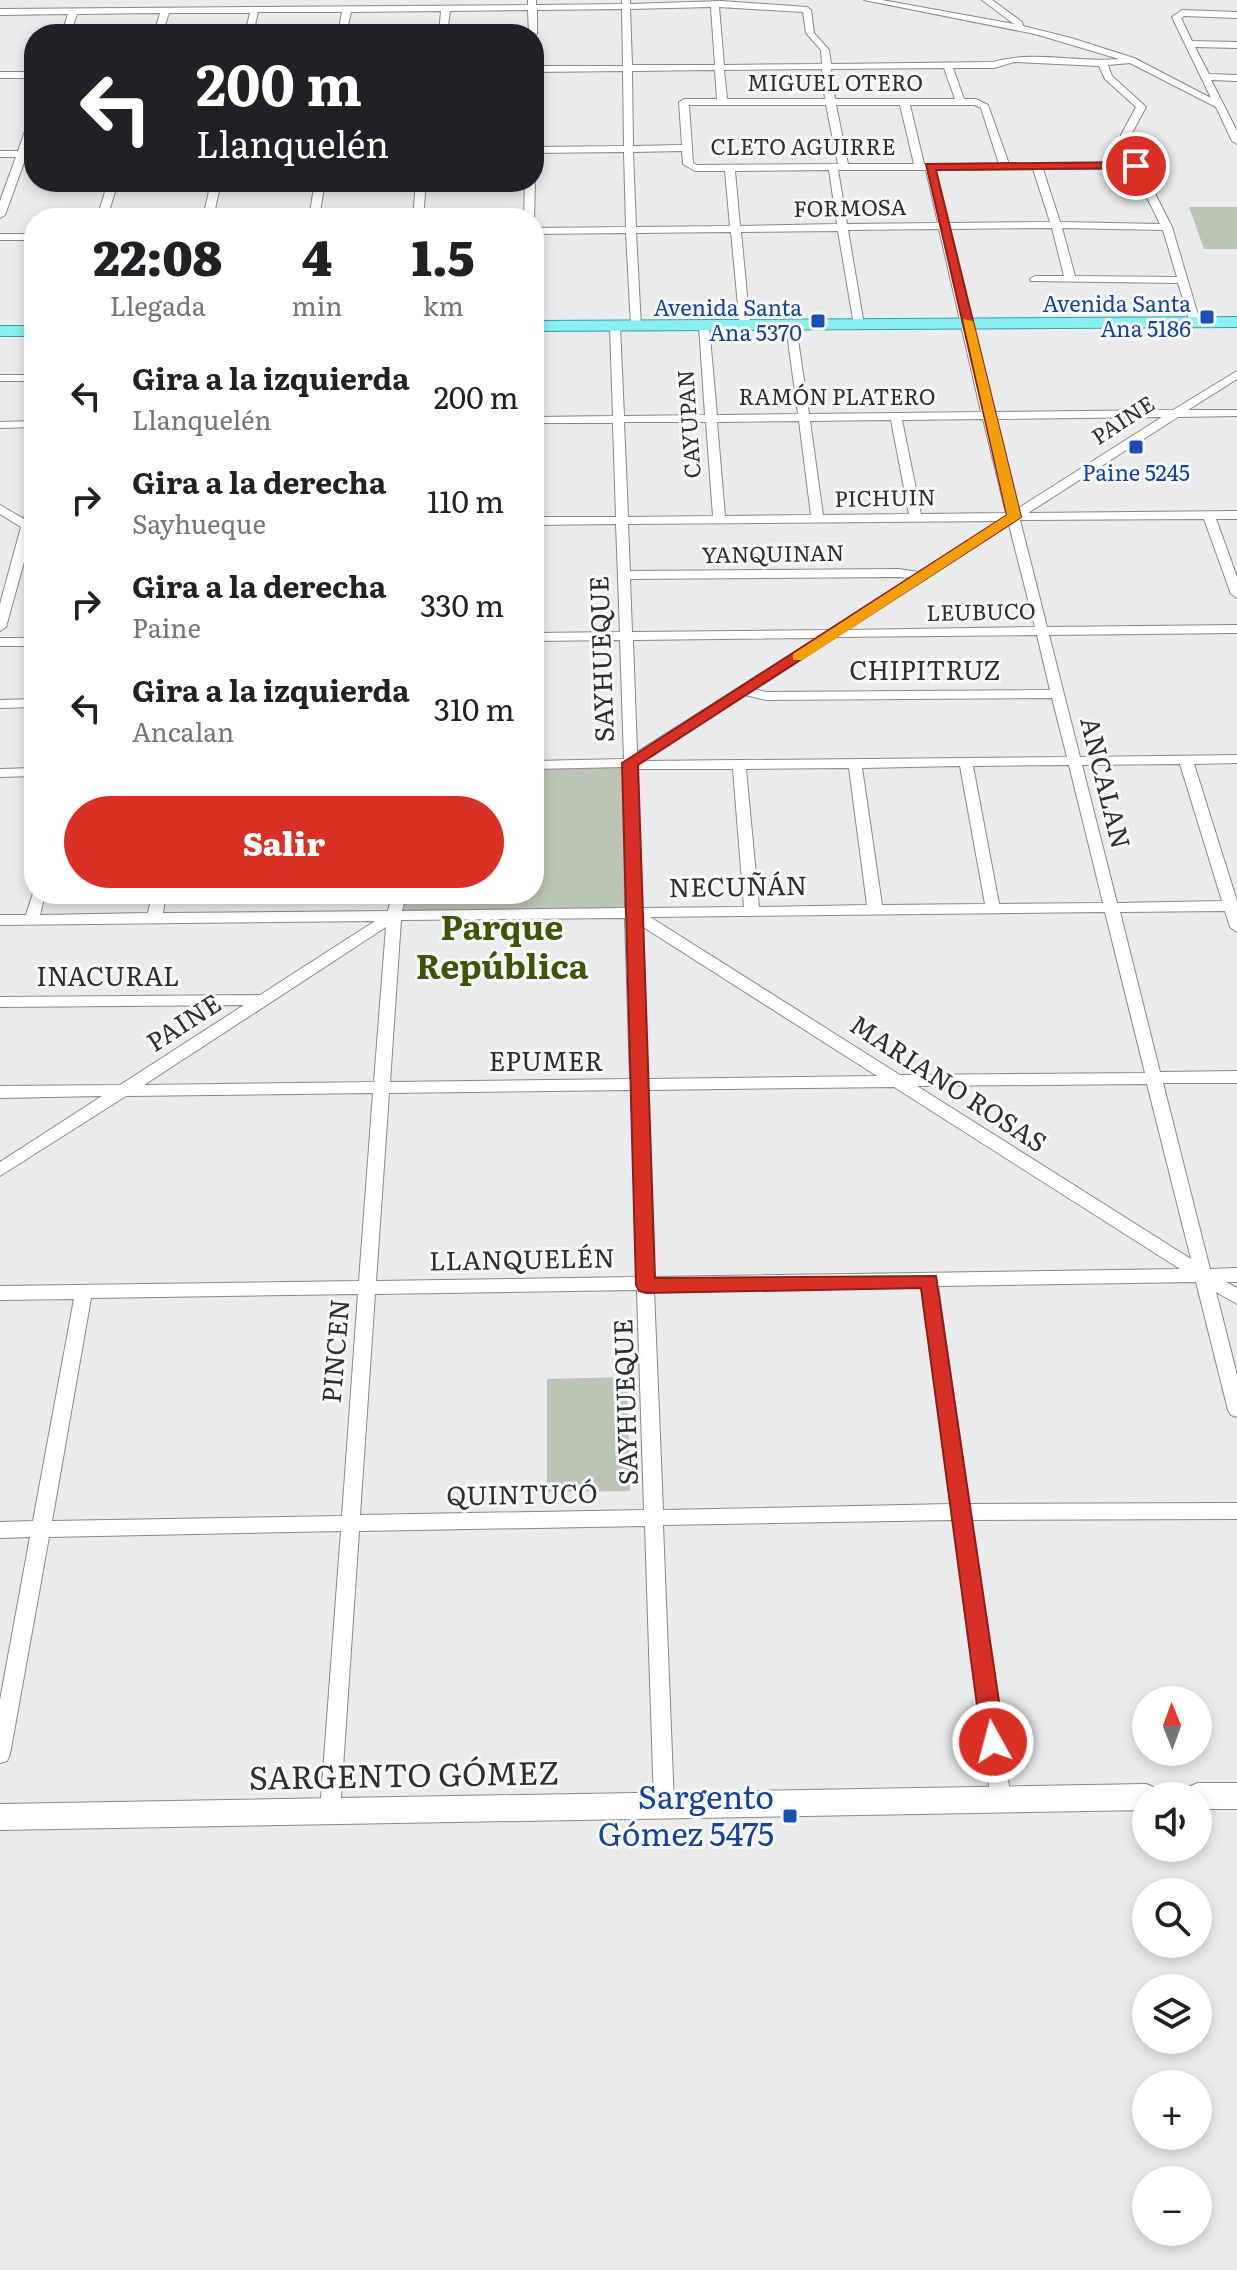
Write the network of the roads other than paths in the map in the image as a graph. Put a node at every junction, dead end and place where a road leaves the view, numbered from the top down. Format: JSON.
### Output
{"nodes":[{"id":1,"x":868,"y":0,"type":"edge"},
{"id":2,"x":986,"y":0,"type":"edge"},
{"id":3,"x":730,"y":2,"type":"edge"},
{"id":4,"x":464,"y":3,"type":"edge"},
{"id":5,"x":626,"y":3,"type":"edge"},
{"id":6,"x":295,"y":4,"type":"edge"},
{"id":7,"x":386,"y":4,"type":"edge"},
{"id":8,"x":532,"y":4,"type":"edge"},
{"id":9,"x":715,"y":4,"type":"junction"},
{"id":10,"x":446,"y":7,"type":"junction"},
{"id":11,"x":347,"y":8,"type":"junction"},
{"id":12,"x":166,"y":9,"type":"junction"},
{"id":13,"x":255,"y":9,"type":"junction"},
{"id":14,"x":74,"y":10,"type":"junction"},
{"id":15,"x":0,"y":12,"type":"edge"},
{"id":16,"x":1237,"y":15,"type":"edge"},
{"id":17,"x":69,"y":24,"type":"edge"},
{"id":18,"x":161,"y":24,"type":"edge"},
{"id":19,"x":251,"y":24,"type":"edge"},
{"id":20,"x":344,"y":24,"type":"edge"},
{"id":21,"x":444,"y":24,"type":"edge"},
{"id":22,"x":533,"y":24,"type":"edge"},
{"id":23,"x":1019,"y":29,"type":"junction"},
{"id":24,"x":1190,"y":44,"type":"junction"},
{"id":25,"x":1237,"y":45,"type":"edge"},
{"id":26,"x":1136,"y":47,"type":"dead end"},
{"id":27,"x":1134,"y":62,"type":"junction"},
{"id":28,"x":1103,"y":63,"type":"junction"},
{"id":29,"x":947,"y":65,"type":"junction"},
{"id":30,"x":827,"y":66,"type":"junction"},
{"id":31,"x":626,"y":68,"type":"junction"},
{"id":32,"x":719,"y":68,"type":"junction"},
{"id":33,"x":544,"y":69,"type":"edge"},
{"id":34,"x":0,"y":75,"type":"edge"},
{"id":35,"x":24,"y":75,"type":"edge"},
{"id":36,"x":1206,"y":77,"type":"junction"},
{"id":37,"x":1237,"y":78,"type":"edge"},
{"id":38,"x":722,"y":100,"type":"junction"},
{"id":39,"x":830,"y":100,"type":"junction"},
{"id":40,"x":904,"y":101,"type":"junction"},
{"id":41,"x":960,"y":101,"type":"junction"},
{"id":42,"x":1220,"y":109,"type":"junction"},
{"id":43,"x":1237,"y":113,"type":"edge"},
{"id":44,"x":1237,"y":141,"type":"edge"},
{"id":45,"x":24,"y":148,"type":"edge"},
{"id":46,"x":687,"y":148,"type":"junction"},
{"id":47,"x":628,"y":149,"type":"junction"},
{"id":48,"x":544,"y":150,"type":"edge"},
{"id":49,"x":0,"y":154,"type":"edge"},
{"id":50,"x":22,"y":154,"type":"junction"},
{"id":51,"x":1005,"y":166,"type":"junction"},
{"id":52,"x":1037,"y":166,"type":"junction"},
{"id":53,"x":1136,"y":166,"type":"junction"},
{"id":54,"x":925,"y":167,"type":"junction"},
{"id":55,"x":730,"y":168,"type":"junction"},
{"id":56,"x":838,"y":168,"type":"junction"},
{"id":57,"x":0,"y":215,"type":"edge"},
{"id":58,"x":1056,"y":225,"type":"junction"},
{"id":59,"x":946,"y":226,"type":"junction"},
{"id":60,"x":1167,"y":227,"type":"junction"},
{"id":61,"x":842,"y":228,"type":"junction"},
{"id":62,"x":737,"y":229,"type":"junction"},
{"id":63,"x":633,"y":230,"type":"junction"},
{"id":64,"x":544,"y":231,"type":"edge"},
{"id":65,"x":0,"y":237,"type":"edge"},
{"id":66,"x":24,"y":237,"type":"edge"},
{"id":67,"x":1035,"y":279,"type":"dead end"},
{"id":68,"x":1070,"y":279,"type":"junction"},
{"id":69,"x":1182,"y":280,"type":"junction"},
{"id":70,"x":1195,"y":322,"type":"junction"},
{"id":71,"x":1237,"y":322,"type":"edge"},
{"id":72,"x":968,"y":323,"type":"junction"},
{"id":73,"x":859,"y":325,"type":"junction"},
{"id":74,"x":544,"y":326,"type":"edge"},
{"id":75,"x":615,"y":326,"type":"junction"},
{"id":76,"x":636,"y":326,"type":"junction"},
{"id":77,"x":704,"y":326,"type":"junction"},
{"id":78,"x":745,"y":326,"type":"junction"},
{"id":79,"x":791,"y":326,"type":"junction"},
{"id":80,"x":0,"y":331,"type":"edge"},
{"id":81,"x":24,"y":331,"type":"edge"},
{"id":82,"x":1237,"y":374,"type":"edge"},
{"id":83,"x":0,"y":378,"type":"edge"},
{"id":84,"x":24,"y":378,"type":"edge"},
{"id":85,"x":1237,"y":413,"type":"edge"},
{"id":86,"x":1174,"y":414,"type":"junction"},
{"id":87,"x":988,"y":416,"type":"junction"},
{"id":88,"x":896,"y":417,"type":"junction"},
{"id":89,"x":710,"y":418,"type":"junction"},
{"id":90,"x":802,"y":418,"type":"junction"},
{"id":91,"x":544,"y":420,"type":"edge"},
{"id":92,"x":617,"y":420,"type":"junction"},
{"id":93,"x":24,"y":424,"type":"edge"},
{"id":94,"x":0,"y":425,"type":"edge"},
{"id":95,"x":0,"y":509,"type":"edge"},
{"id":96,"x":1209,"y":515,"type":"junction"},
{"id":97,"x":1237,"y":515,"type":"edge"},
{"id":98,"x":1014,"y":517,"type":"junction"},
{"id":99,"x":916,"y":518,"type":"junction"},
{"id":100,"x":719,"y":519,"type":"junction"},
{"id":101,"x":818,"y":519,"type":"junction"},
{"id":102,"x":621,"y":520,"type":"junction"},
{"id":103,"x":544,"y":521,"type":"edge"},
{"id":104,"x":24,"y":523,"type":"edge"},
{"id":105,"x":0,"y":527,"type":"edge"},
{"id":106,"x":24,"y":528,"type":"edge"},
{"id":107,"x":24,"y":553,"type":"edge"},
{"id":108,"x":623,"y":575,"type":"junction"},
{"id":109,"x":923,"y":576,"type":"junction"},
{"id":110,"x":1237,"y":594,"type":"edge"},
{"id":111,"x":0,"y":627,"type":"edge"},
{"id":112,"x":1237,"y":629,"type":"edge"},
{"id":113,"x":1042,"y":631,"type":"junction"},
{"id":114,"x":833,"y":634,"type":"junction"},
{"id":115,"x":625,"y":636,"type":"junction"},
{"id":116,"x":544,"y":637,"type":"edge"},
{"id":117,"x":0,"y":642,"type":"edge"},
{"id":118,"x":24,"y":642,"type":"edge"},
{"id":119,"x":746,"y":691,"type":"junction"},
{"id":120,"x":1058,"y":694,"type":"junction"},
{"id":121,"x":24,"y":703,"type":"edge"},
{"id":122,"x":0,"y":704,"type":"edge"},
{"id":123,"x":1237,"y":759,"type":"edge"},
{"id":124,"x":1075,"y":760,"type":"junction"},
{"id":125,"x":1186,"y":760,"type":"junction"},
{"id":126,"x":630,"y":763,"type":"junction"},
{"id":127,"x":855,"y":763,"type":"junction"},
{"id":128,"x":966,"y":763,"type":"junction"},
{"id":129,"x":544,"y":765,"type":"edge"},
{"id":130,"x":739,"y":765,"type":"junction"},
{"id":131,"x":24,"y":772,"type":"edge"},
{"id":132,"x":0,"y":773,"type":"edge"},
{"id":133,"x":36,"y":904,"type":"edge"},
{"id":134,"x":157,"y":904,"type":"edge"},
{"id":135,"x":397,"y":904,"type":"edge"},
{"id":136,"x":1234,"y":906,"type":"edge"},
{"id":137,"x":1112,"y":907,"type":"junction"},
{"id":138,"x":993,"y":909,"type":"junction"},
{"id":139,"x":875,"y":910,"type":"junction"},
{"id":140,"x":752,"y":911,"type":"junction"},
{"id":141,"x":632,"y":913,"type":"junction"},
{"id":142,"x":394,"y":915,"type":"junction"},
{"id":143,"x":155,"y":918,"type":"junction"},
{"id":144,"x":32,"y":919,"type":"junction"},
{"id":145,"x":0,"y":920,"type":"edge"},
{"id":146,"x":1237,"y":927,"type":"edge"},
{"id":147,"x":264,"y":1000,"type":"junction"},
{"id":148,"x":0,"y":1002,"type":"edge"},
{"id":149,"x":1237,"y":1077,"type":"edge"},
{"id":150,"x":1154,"y":1079,"type":"junction"},
{"id":151,"x":898,"y":1080,"type":"junction"},
{"id":152,"x":639,"y":1085,"type":"junction"},
{"id":153,"x":381,"y":1086,"type":"junction"},
{"id":154,"x":124,"y":1090,"type":"junction"},
{"id":155,"x":0,"y":1092,"type":"edge"},
{"id":156,"x":0,"y":1170,"type":"edge"},
{"id":157,"x":1202,"y":1275,"type":"junction"},
{"id":158,"x":1237,"y":1275,"type":"edge"},
{"id":159,"x":929,"y":1281,"type":"junction"},
{"id":160,"x":646,"y":1285,"type":"junction"},
{"id":161,"x":367,"y":1288,"type":"junction"},
{"id":162,"x":84,"y":1292,"type":"junction"},
{"id":163,"x":0,"y":1293,"type":"edge"},
{"id":164,"x":1237,"y":1297,"type":"edge"},
{"id":165,"x":1237,"y":1410,"type":"edge"},
{"id":166,"x":1237,"y":1511,"type":"edge"},
{"id":167,"x":963,"y":1512,"type":"junction"},
{"id":168,"x":655,"y":1518,"type":"junction"},
{"id":169,"x":348,"y":1524,"type":"junction"},
{"id":170,"x":42,"y":1529,"type":"junction"},
{"id":171,"x":0,"y":1530,"type":"edge"},
{"id":172,"x":0,"y":1754,"type":"edge"},
{"id":173,"x":1212,"y":1796,"type":"edge"},
{"id":174,"x":1237,"y":1796,"type":"edge"},
{"id":175,"x":1132,"y":1797,"type":"edge"},
{"id":176,"x":1001,"y":1800,"type":"junction"},
{"id":177,"x":664,"y":1805,"type":"junction"},
{"id":178,"x":330,"y":1812,"type":"junction"},
{"id":179,"x":0,"y":1817,"type":"edge"}],
"edges":[{"from":1,"to":23,"type":"street"},
{"from":2,"to":23,"type":"street"},
{"from":3,"to":9,"type":"street"},
{"from":3,"to":30,"type":"street"},
{"from":4,"to":8,"type":"street"},
{"from":4,"to":10,"type":"street"},
{"from":5,"to":8,"type":"street"},
{"from":5,"to":9,"type":"street"},
{"from":5,"to":31,"type":"street"},
{"from":6,"to":11,"type":"street"},
{"from":6,"to":13,"type":"street"},
{"from":7,"to":10,"type":"street"},
{"from":7,"to":11,"type":"street"},
{"from":8,"to":22,"type":"street"},
{"from":9,"to":32,"type":"street"},
{"from":10,"to":21,"type":"street"},
{"from":11,"to":20,"type":"street"},
{"from":12,"to":13,"type":"street"},
{"from":12,"to":14,"type":"street"},
{"from":12,"to":18,"type":"street"},
{"from":13,"to":19,"type":"street"},
{"from":14,"to":15,"type":"street"},
{"from":14,"to":17,"type":"street"},
{"from":16,"to":24,"type":"street"},
{"from":23,"to":27,"type":"street"},
{"from":24,"to":25,"type":"street"},
{"from":24,"to":36,"type":"street"},
{"from":26,"to":27,"type":"street"},
{"from":27,"to":28,"type":"street"},
{"from":27,"to":42,"type":"street"},
{"from":28,"to":29,"type":"street"},
{"from":28,"to":53,"type":"street"},
{"from":29,"to":30,"type":"street"},
{"from":29,"to":41,"type":"street"},
{"from":30,"to":32,"type":"street"},
{"from":30,"to":39,"type":"street"},
{"from":31,"to":32,"type":"street"},
{"from":31,"to":33,"type":"street"},
{"from":31,"to":47,"type":"street"},
{"from":32,"to":38,"type":"street"},
{"from":34,"to":35,"type":"street"},
{"from":36,"to":37,"type":"street"},
{"from":36,"to":42,"type":"street"},
{"from":38,"to":39,"type":"street","name":"MIGUEL OTERO"},
{"from":38,"to":46,"type":"street","name":"MIGUEL OTERO"},
{"from":39,"to":40,"type":"street","name":"MIGUEL OTERO"},
{"from":39,"to":56,"type":"street"},
{"from":40,"to":41,"type":"street","name":"MIGUEL OTERO"},
{"from":40,"to":54,"type":"street","name":"ANCALAN"},
{"from":41,"to":51,"type":"street","name":"MIGUEL OTERO"},
{"from":42,"to":43,"type":"street"},
{"from":42,"to":44,"type":"street"},
{"from":45,"to":50,"type":"street"},
{"from":46,"to":47,"type":"street","name":"CLETO AGUIRRE"},
{"from":46,"to":55,"type":"street","name":"CLETO AGUIRRE"},
{"from":47,"to":48,"type":"street","name":"CLETO AGUIRRE"},
{"from":47,"to":63,"type":"street"},
{"from":49,"to":50,"type":"street"},
{"from":50,"to":57,"type":"street"},
{"from":51,"to":52,"type":"street","name":"CLETO AGUIRRE"},
{"from":51,"to":54,"type":"street","name":"CLETO AGUIRRE"},
{"from":52,"to":53,"type":"street","name":"CLETO AGUIRRE"},
{"from":52,"to":58,"type":"street"},
{"from":53,"to":60,"type":"street"},
{"from":54,"to":56,"type":"street","name":"CLETO AGUIRRE"},
{"from":54,"to":59,"type":"street","name":"ANCALAN"},
{"from":55,"to":56,"type":"street","name":"CLETO AGUIRRE"},
{"from":55,"to":62,"type":"street"},
{"from":56,"to":61,"type":"street"},
{"from":58,"to":59,"type":"street","name":"FORMOSA"},
{"from":58,"to":60,"type":"street","name":"FORMOSA"},
{"from":58,"to":68,"type":"street"},
{"from":59,"to":61,"type":"street","name":"FORMOSA"},
{"from":59,"to":72,"type":"street","name":"ANCALAN"},
{"from":60,"to":69,"type":"street"},
{"from":61,"to":62,"type":"street","name":"FORMOSA"},
{"from":61,"to":73,"type":"street"},
{"from":62,"to":63,"type":"street","name":"FORMOSA"},
{"from":62,"to":78,"type":"street"},
{"from":63,"to":64,"type":"street","name":"FORMOSA"},
{"from":63,"to":76,"type":"street"},
{"from":65,"to":66,"type":"street"},
{"from":67,"to":68,"type":"street"},
{"from":68,"to":69,"type":"street"},
{"from":69,"to":70,"type":"street"},
{"from":70,"to":71,"type":"main road"},
{"from":70,"to":72,"type":"main road"},
{"from":72,"to":73,"type":"main road"},
{"from":72,"to":87,"type":"street","name":"ANCALAN"},
{"from":73,"to":79,"type":"main road"},
{"from":74,"to":75,"type":"main road"},
{"from":75,"to":76,"type":"main road"},
{"from":75,"to":92,"type":"street","name":"SAYHUEQUE"},
{"from":76,"to":77,"type":"main road"},
{"from":77,"to":78,"type":"main road"},
{"from":77,"to":89,"type":"street","name":"CAYUPAN"},
{"from":78,"to":79,"type":"main road"},
{"from":79,"to":90,"type":"street"},
{"from":80,"to":81,"type":"main road"},
{"from":82,"to":86,"type":"street","name":"PAINE"},
{"from":83,"to":84,"type":"street"},
{"from":85,"to":86,"type":"street","name":"RAMÓN PLATERO"},
{"from":86,"to":87,"type":"street","name":"RAMÓN PLATERO"},
{"from":86,"to":98,"type":"street","name":"PAINE"},
{"from":87,"to":88,"type":"street","name":"RAMÓN PLATERO"},
{"from":87,"to":98,"type":"street","name":"ANCALAN"},
{"from":88,"to":90,"type":"street","name":"RAMÓN PLATERO"},
{"from":88,"to":99,"type":"street"},
{"from":89,"to":90,"type":"street","name":"RAMÓN PLATERO"},
{"from":89,"to":92,"type":"street","name":"RAMÓN PLATERO"},
{"from":89,"to":100,"type":"street","name":"CAYUPAN"},
{"from":90,"to":101,"type":"street"},
{"from":91,"to":92,"type":"street","name":"RAMÓN PLATERO"},
{"from":92,"to":102,"type":"street","name":"SAYHUEQUE"},
{"from":93,"to":94,"type":"street"},
{"from":95,"to":104,"type":"street"},
{"from":96,"to":97,"type":"street","name":"PICHUIN"},
{"from":96,"to":98,"type":"street","name":"PICHUIN"},
{"from":96,"to":110,"type":"street"},
{"from":98,"to":99,"type":"street","name":"PICHUIN"},
{"from":98,"to":109,"type":"street","name":"PAINE"},
{"from":98,"to":113,"type":"street","name":"ANCALAN"},
{"from":99,"to":101,"type":"street","name":"PICHUIN"},
{"from":100,"to":101,"type":"street","name":"PICHUIN"},
{"from":100,"to":102,"type":"street","name":"PICHUIN"},
{"from":102,"to":103,"type":"street","name":"PICHUIN"},
{"from":102,"to":108,"type":"street","name":"SAYHUEQUE"},
{"from":105,"to":106,"type":"street"},
{"from":107,"to":111,"type":"street"},
{"from":108,"to":109,"type":"street","name":"YANQUINAN"},
{"from":108,"to":115,"type":"street","name":"SAYHUEQUE"},
{"from":109,"to":114,"type":"street","name":"PAINE"},
{"from":112,"to":113,"type":"street","name":"LEUBUCO"},
{"from":113,"to":114,"type":"street","name":"LEUBUCO"},
{"from":113,"to":120,"type":"street","name":"ANCALAN"},
{"from":114,"to":115,"type":"street","name":"LEUBUCO"},
{"from":114,"to":119,"type":"street","name":"PAINE"},
{"from":115,"to":116,"type":"street","name":"LEUBUCO"},
{"from":115,"to":126,"type":"street","name":"SAYHUEQUE"},
{"from":117,"to":118,"type":"street"},
{"from":119,"to":120,"type":"street","name":"CHIPITRUZ"},
{"from":119,"to":126,"type":"street","name":"PAINE"},
{"from":120,"to":124,"type":"street","name":"ANCALAN"},
{"from":121,"to":122,"type":"street"},
{"from":123,"to":125,"type":"street"},
{"from":124,"to":125,"type":"street"},
{"from":124,"to":128,"type":"street"},
{"from":124,"to":137,"type":"street","name":"ANCALAN"},
{"from":125,"to":136,"type":"street"},
{"from":126,"to":129,"type":"street"},
{"from":126,"to":130,"type":"street"},
{"from":126,"to":141,"type":"street","name":"SAYHUEQUE"},
{"from":127,"to":128,"type":"street"},
{"from":127,"to":130,"type":"street"},
{"from":127,"to":139,"type":"street"},
{"from":128,"to":138,"type":"street"},
{"from":130,"to":140,"type":"street"},
{"from":131,"to":132,"type":"street"},
{"from":133,"to":144,"type":"street"},
{"from":134,"to":143,"type":"street"},
{"from":135,"to":142,"type":"street","name":"PINCEN"},
{"from":136,"to":137,"type":"street","name":"NECUÑÁN"},
{"from":136,"to":146,"type":"street"},
{"from":137,"to":138,"type":"street","name":"NECUÑÁN"},
{"from":137,"to":150,"type":"street","name":"ANCALAN"},
{"from":138,"to":139,"type":"street","name":"NECUÑÁN"},
{"from":139,"to":140,"type":"street","name":"NECUÑÁN"},
{"from":140,"to":141,"type":"street","name":"NECUÑÁN"},
{"from":141,"to":142,"type":"street","name":"NECUÑÁN"},
{"from":141,"to":151,"type":"street","name":"MARIANO ROSAS"},
{"from":141,"to":152,"type":"street","name":"SAYHUEQUE"},
{"from":142,"to":143,"type":"street","name":"NECUÑÁN"},
{"from":142,"to":147,"type":"street","name":"PAINE"},
{"from":142,"to":153,"type":"street","name":"PINCEN"},
{"from":143,"to":144,"type":"street","name":"NECUÑÁN"},
{"from":144,"to":145,"type":"street","name":"NECUÑÁN"},
{"from":147,"to":148,"type":"street","name":"INACURAL"},
{"from":147,"to":154,"type":"street","name":"PAINE"},
{"from":149,"to":150,"type":"street","name":"EPUMER"},
{"from":150,"to":151,"type":"street","name":"EPUMER"},
{"from":150,"to":157,"type":"street","name":"ANCALAN"},
{"from":151,"to":152,"type":"street","name":"EPUMER"},
{"from":151,"to":157,"type":"street","name":"MARIANO ROSAS"},
{"from":152,"to":153,"type":"street","name":"EPUMER"},
{"from":152,"to":160,"type":"street","name":"SAYHUEQUE"},
{"from":153,"to":154,"type":"street","name":"EPUMER"},
{"from":153,"to":161,"type":"street","name":"PINCEN"},
{"from":154,"to":155,"type":"street","name":"EPUMER"},
{"from":154,"to":156,"type":"street","name":"PAINE"},
{"from":157,"to":158,"type":"street","name":"LLANQUELÉN"},
{"from":157,"to":159,"type":"street","name":"LLANQUELÉN"},
{"from":157,"to":164,"type":"street","name":"MARIANO ROSAS"},
{"from":157,"to":165,"type":"street","name":"ANCALAN"},
{"from":159,"to":160,"type":"street","name":"LLANQUELÉN"},
{"from":159,"to":167,"type":"street"},
{"from":160,"to":161,"type":"street","name":"LLANQUELÉN"},
{"from":160,"to":168,"type":"street","name":"SAYHUEQUE"},
{"from":161,"to":162,"type":"street","name":"LLANQUELÉN"},
{"from":161,"to":169,"type":"street","name":"PINCEN"},
{"from":162,"to":163,"type":"street","name":"LLANQUELÉN"},
{"from":162,"to":170,"type":"street"},
{"from":166,"to":167,"type":"street","name":"QUINTUCÓ"},
{"from":167,"to":168,"type":"street","name":"QUINTUCÓ"},
{"from":167,"to":176,"type":"street"},
{"from":168,"to":169,"type":"street","name":"QUINTUCÓ"},
{"from":168,"to":177,"type":"street","name":"SAYHUEQUE"},
{"from":169,"to":170,"type":"street","name":"QUINTUCÓ"},
{"from":169,"to":178,"type":"street","name":"PINCEN"},
{"from":170,"to":171,"type":"street","name":"QUINTUCÓ"},
{"from":170,"to":172,"type":"street"},
{"from":173,"to":174,"type":"main road"},
{"from":175,"to":176,"type":"main road","name":"SARGENTO GÓMEZ"},
{"from":176,"to":177,"type":"main road","name":"SARGENTO GÓMEZ"},
{"from":177,"to":178,"type":"main road","name":"SARGENTO GÓMEZ"},
{"from":178,"to":179,"type":"main road","name":"SARGENTO GÓMEZ"}]}
